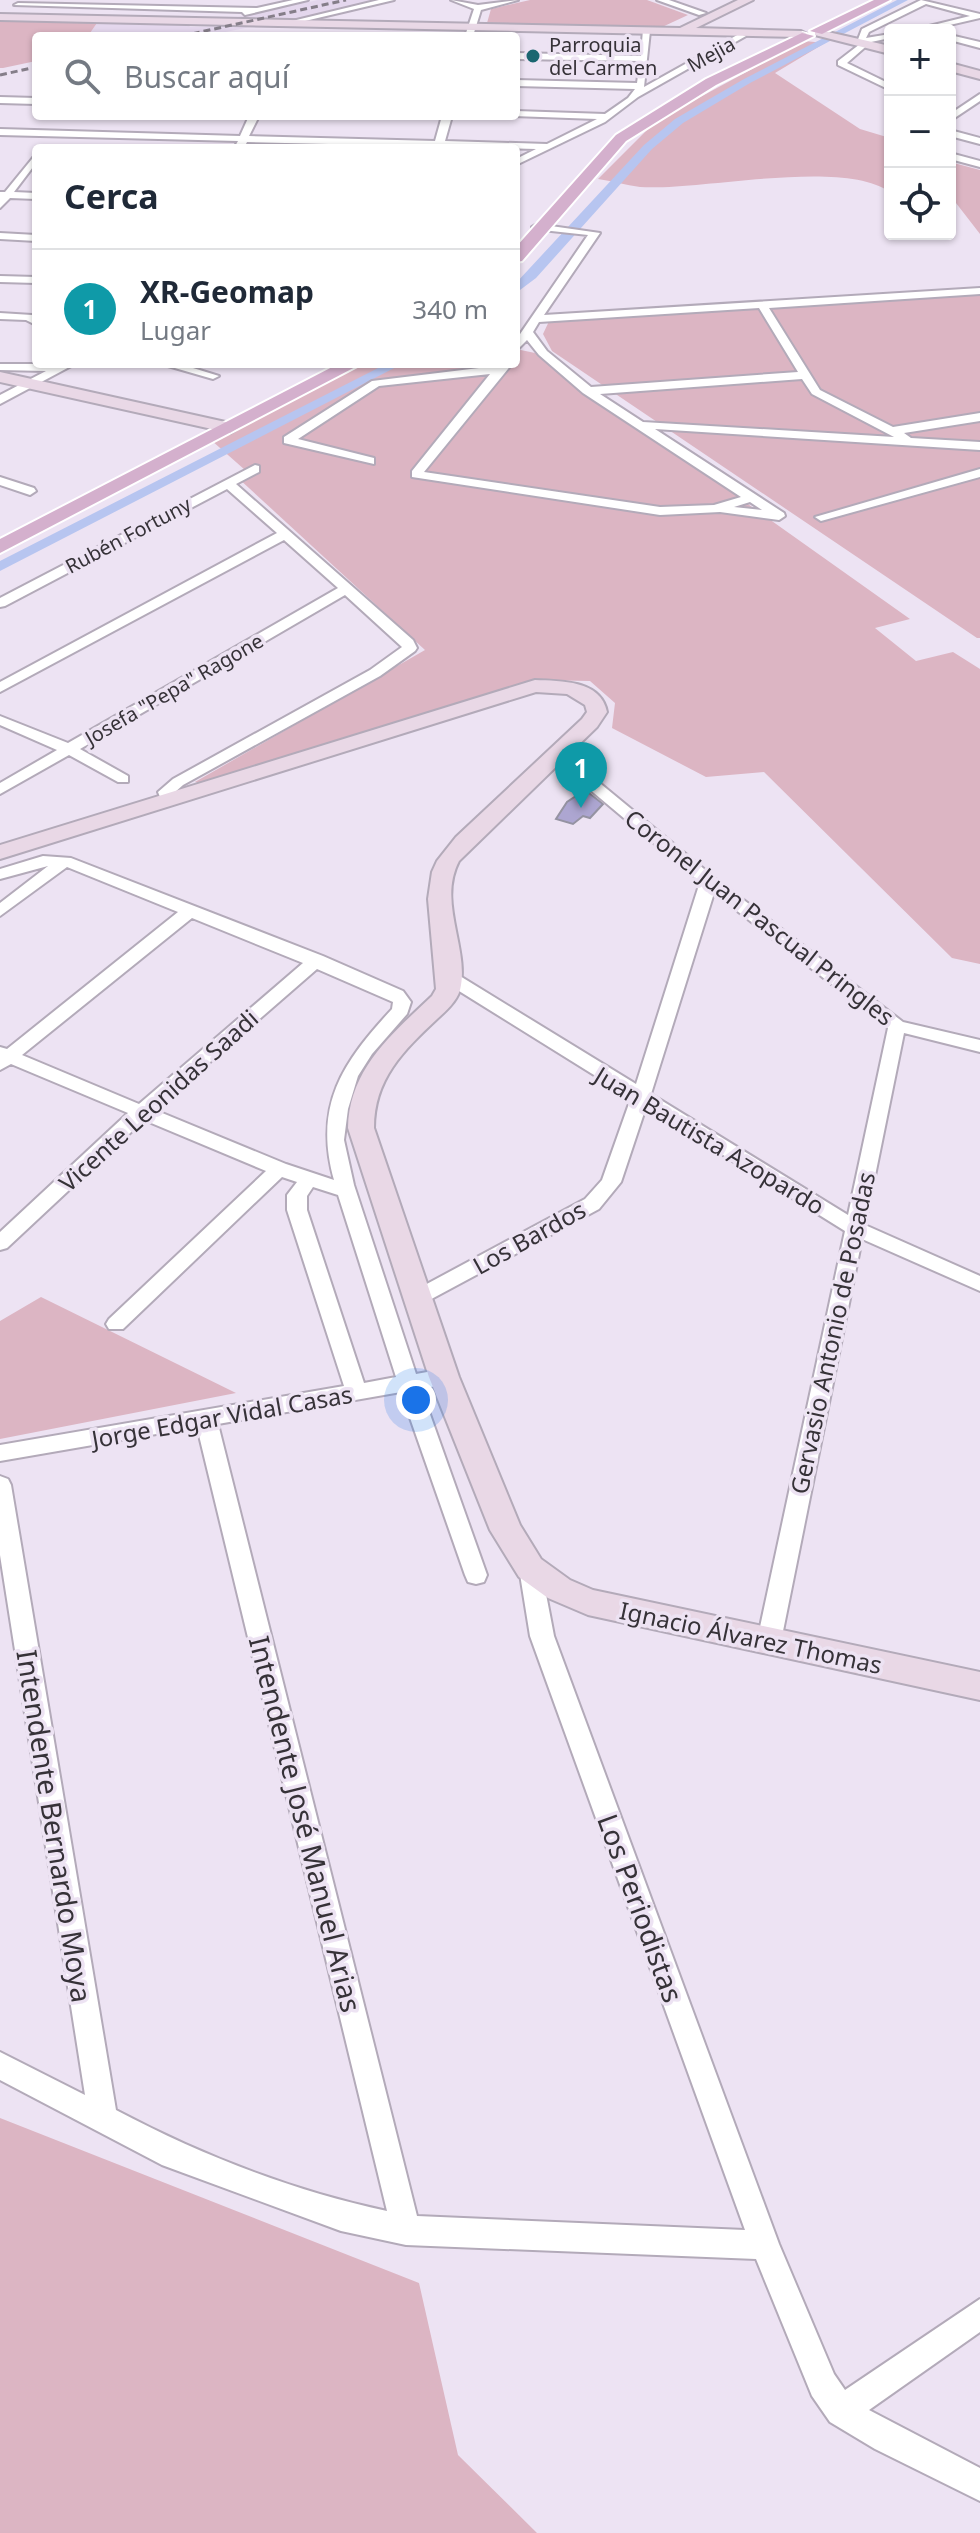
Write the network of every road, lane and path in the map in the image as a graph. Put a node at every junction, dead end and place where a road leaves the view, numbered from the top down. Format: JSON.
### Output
{"nodes":[{"id":1,"x":212,"y":0,"type":"edge"},
{"id":2,"x":390,"y":0,"type":"edge"},
{"id":3,"x":455,"y":0,"type":"edge"},
{"id":4,"x":514,"y":0,"type":"edge"},
{"id":5,"x":661,"y":0,"type":"edge"},
{"id":6,"x":730,"y":0,"type":"edge"},
{"id":7,"x":747,"y":0,"type":"edge"},
{"id":8,"x":873,"y":0,"type":"edge"},
{"id":9,"x":884,"y":0,"type":"edge"},
{"id":10,"x":926,"y":0,"type":"edge"},
{"id":11,"x":300,"y":1,"type":"edge"},
{"id":12,"x":20,"y":2,"type":"edge"},
{"id":13,"x":478,"y":8,"type":"junction"},
{"id":14,"x":255,"y":10,"type":"junction"},
{"id":15,"x":702,"y":13,"type":"junction"},
{"id":16,"x":897,"y":13,"type":"junction"},
{"id":17,"x":980,"y":16,"type":"edge"},
{"id":18,"x":4,"y":17,"type":"edge"},
{"id":19,"x":208,"y":21,"type":"junction"},
{"id":20,"x":294,"y":23,"type":"junction"},
{"id":21,"x":936,"y":24,"type":"edge"},
{"id":22,"x":944,"y":24,"type":"edge"},
{"id":23,"x":646,"y":31,"type":"junction"},
{"id":24,"x":667,"y":31,"type":"junction"},
{"id":25,"x":681,"y":31,"type":"junction"},
{"id":26,"x":293,"y":32,"type":"edge"},
{"id":27,"x":470,"y":32,"type":"edge"},
{"id":28,"x":812,"y":34,"type":"junction"},
{"id":29,"x":742,"y":36,"type":"dead end"},
{"id":30,"x":884,"y":37,"type":"edge"},
{"id":31,"x":956,"y":39,"type":"edge"},
{"id":32,"x":860,"y":42,"type":"junction"},
{"id":33,"x":980,"y":45,"type":"edge"},
{"id":34,"x":884,"y":48,"type":"edge"},
{"id":35,"x":520,"y":56,"type":"edge"},
{"id":36,"x":644,"y":59,"type":"junction"},
{"id":37,"x":956,"y":69,"type":"edge"},
{"id":38,"x":980,"y":75,"type":"edge"},
{"id":39,"x":520,"y":83,"type":"edge"},
{"id":40,"x":884,"y":84,"type":"edge"},
{"id":41,"x":639,"y":90,"type":"junction"},
{"id":42,"x":980,"y":97,"type":"edge"},
{"id":43,"x":0,"y":100,"type":"edge"},
{"id":44,"x":32,"y":101,"type":"edge"},
{"id":45,"x":956,"y":104,"type":"edge"},
{"id":46,"x":965,"y":106,"type":"junction"},
{"id":47,"x":980,"y":110,"type":"edge"},
{"id":48,"x":956,"y":113,"type":"edge"},
{"id":49,"x":520,"y":114,"type":"edge"},
{"id":50,"x":607,"y":116,"type":"junction"},
{"id":51,"x":252,"y":120,"type":"edge"},
{"id":52,"x":446,"y":120,"type":"edge"},
{"id":53,"x":55,"y":129,"type":"junction"},
{"id":54,"x":0,"y":132,"type":"edge"},
{"id":55,"x":956,"y":135,"type":"edge"},
{"id":56,"x":980,"y":141,"type":"edge"},
{"id":57,"x":241,"y":143,"type":"edge"},
{"id":58,"x":45,"y":144,"type":"edge"},
{"id":59,"x":307,"y":144,"type":"edge"},
{"id":60,"x":439,"y":144,"type":"edge"},
{"id":61,"x":520,"y":147,"type":"edge"},
{"id":62,"x":549,"y":147,"type":"junction"},
{"id":63,"x":956,"y":158,"type":"edge"},
{"id":64,"x":520,"y":160,"type":"edge"},
{"id":65,"x":980,"y":164,"type":"edge"},
{"id":66,"x":32,"y":165,"type":"edge"},
{"id":67,"x":4,"y":195,"type":"edge"},
{"id":68,"x":32,"y":196,"type":"edge"},
{"id":69,"x":0,"y":205,"type":"edge"},
{"id":70,"x":540,"y":228,"type":"junction"},
{"id":71,"x":0,"y":236,"type":"edge"},
{"id":72,"x":32,"y":238,"type":"edge"},
{"id":73,"x":520,"y":250,"type":"edge"},
{"id":74,"x":0,"y":279,"type":"edge"},
{"id":75,"x":32,"y":280,"type":"edge"},
{"id":76,"x":980,"y":291,"type":"edge"},
{"id":77,"x":762,"y":305,"type":"junction"},
{"id":78,"x":0,"y":316,"type":"edge"},
{"id":79,"x":535,"y":319,"type":"junction"},
{"id":80,"x":32,"y":320,"type":"edge"},
{"id":81,"x":527,"y":332,"type":"junction"},
{"id":82,"x":520,"y":342,"type":"edge"},
{"id":83,"x":0,"y":367,"type":"edge"},
{"id":84,"x":32,"y":367,"type":"edge"},
{"id":85,"x":61,"y":368,"type":"edge"},
{"id":86,"x":182,"y":368,"type":"edge"},
{"id":87,"x":338,"y":368,"type":"edge"},
{"id":88,"x":344,"y":368,"type":"edge"},
{"id":89,"x":488,"y":368,"type":"edge"},
{"id":90,"x":501,"y":368,"type":"edge"},
{"id":91,"x":806,"y":375,"type":"junction"},
{"id":92,"x":213,"y":376,"type":"dead end"},
{"id":93,"x":0,"y":377,"type":"edge"},
{"id":94,"x":30,"y":384,"type":"junction"},
{"id":95,"x":587,"y":391,"type":"junction"},
{"id":96,"x":0,"y":400,"type":"edge"},
{"id":97,"x":980,"y":417,"type":"edge"},
{"id":98,"x":640,"y":425,"type":"junction"},
{"id":99,"x":227,"y":427,"type":"junction"},
{"id":100,"x":891,"y":431,"type":"junction"},
{"id":101,"x":912,"y":442,"type":"junction"},
{"id":102,"x":980,"y":446,"type":"edge"},
{"id":103,"x":370,"y":461,"type":"dead end"},
{"id":104,"x":255,"y":469,"type":"dead end"},
{"id":105,"x":980,"y":473,"type":"edge"},
{"id":106,"x":0,"y":481,"type":"edge"},
{"id":107,"x":228,"y":483,"type":"junction"},
{"id":108,"x":30,"y":491,"type":"dead end"},
{"id":109,"x":751,"y":498,"type":"junction"},
{"id":110,"x":715,"y":509,"type":"junction"},
{"id":111,"x":821,"y":517,"type":"dead end"},
{"id":112,"x":287,"y":533,"type":"junction"},
{"id":113,"x":0,"y":540,"type":"edge"},
{"id":114,"x":0,"y":547,"type":"edge"},
{"id":115,"x":347,"y":588,"type":"junction"},
{"id":116,"x":0,"y":603,"type":"edge"},
{"id":117,"x":0,"y":688,"type":"edge"},
{"id":118,"x":0,"y":720,"type":"edge"},
{"id":119,"x":69,"y":749,"type":"junction"},
{"id":120,"x":554,"y":756,"type":"junction"},
{"id":121,"x":123,"y":779,"type":"dead end"},
{"id":122,"x":0,"y":789,"type":"edge"},
{"id":123,"x":167,"y":799,"type":"junction"},
{"id":124,"x":0,"y":852,"type":"edge"},
{"id":125,"x":65,"y":861,"type":"junction"},
{"id":126,"x":0,"y":874,"type":"edge"},
{"id":127,"x":709,"y":881,"type":"junction"},
{"id":128,"x":0,"y":911,"type":"edge"},
{"id":129,"x":190,"y":911,"type":"junction"},
{"id":130,"x":317,"y":960,"type":"junction"},
{"id":131,"x":449,"y":977,"type":"junction"},
{"id":132,"x":897,"y":1026,"type":"junction"},
{"id":133,"x":980,"y":1046,"type":"edge"},
{"id":134,"x":3,"y":1058,"type":"edge"},
{"id":135,"x":640,"y":1098,"type":"junction"},
{"id":136,"x":141,"y":1112,"type":"junction"},
{"id":137,"x":279,"y":1169,"type":"junction"},
{"id":138,"x":309,"y":1179,"type":"junction"},
{"id":139,"x":347,"y":1191,"type":"junction"},
{"id":140,"x":853,"y":1227,"type":"junction"},
{"id":141,"x":0,"y":1243,"type":"edge"},
{"id":142,"x":980,"y":1284,"type":"edge"},
{"id":143,"x":417,"y":1298,"type":"junction"},
{"id":144,"x":116,"y":1324,"type":"dead end"},
{"id":145,"x":444,"y":1377,"type":"junction"},
{"id":146,"x":407,"y":1385,"type":"junction"},
{"id":147,"x":357,"y":1392,"type":"junction"},
{"id":148,"x":206,"y":1419,"type":"junction"},
{"id":149,"x":0,"y":1453,"type":"edge"},
{"id":150,"x":0,"y":1485,"type":"edge"},
{"id":151,"x":530,"y":1568,"type":"junction"},
{"id":152,"x":476,"y":1575,"type":"dead end"},
{"id":153,"x":769,"y":1641,"type":"junction"},
{"id":154,"x":980,"y":1686,"type":"edge"},
{"id":155,"x":0,"y":2065,"type":"edge"},
{"id":156,"x":103,"y":2119,"type":"junction"},
{"id":157,"x":406,"y":2230,"type":"junction"},
{"id":158,"x":765,"y":2245,"type":"junction"},
{"id":159,"x":980,"y":2314,"type":"edge"},
{"id":160,"x":841,"y":2411,"type":"junction"},
{"id":161,"x":980,"y":2485,"type":"edge"}],
"edges":[{"from":1,"to":11,"type":"street"},
{"from":2,"to":20,"type":"street"},
{"from":3,"to":13,"type":"street"},
{"from":4,"to":13,"type":"street"},
{"from":5,"to":15,"type":"street"},
{"from":6,"to":15,"type":"main road"},
{"from":7,"to":25,"type":"main road"},
{"from":8,"to":28,"type":"main road"},
{"from":9,"to":28,"type":"main road"},
{"from":10,"to":16,"type":"street"},
{"from":10,"to":17,"type":"street"},
{"from":11,"to":14,"type":"street"},
{"from":12,"to":14,"type":"street"},
{"from":12,"to":18,"type":"street"},
{"from":13,"to":27,"type":"street"},
{"from":14,"to":19,"type":"street"},
{"from":15,"to":24,"type":"main road"},
{"from":16,"to":21,"type":"street"},
{"from":16,"to":32,"type":"street"},
{"from":17,"to":22,"type":"street"},
{"from":18,"to":19,"type":"main road"},
{"from":19,"to":20,"type":"main road"},
{"from":20,"to":26,"type":"street"},
{"from":20,"to":27,"type":"main road"},
{"from":23,"to":24,"type":"main road"},
{"from":23,"to":27,"type":"main road"},
{"from":23,"to":36,"type":"street"},
{"from":24,"to":25,"type":"main road"},
{"from":25,"to":28,"type":"main road"},
{"from":28,"to":32,"type":"main road"},
{"from":28,"to":70,"type":"main road"},
{"from":29,"to":41,"type":"street","name":"Mejia"},
{"from":30,"to":32,"type":"street"},
{"from":31,"to":33,"type":"street"},
{"from":32,"to":34,"type":"main road"},
{"from":32,"to":40,"type":"street"},
{"from":35,"to":36,"type":"street"},
{"from":36,"to":41,"type":"street"},
{"from":37,"to":38,"type":"main road"},
{"from":39,"to":41,"type":"street"},
{"from":41,"to":50,"type":"street","name":"Mejia"},
{"from":42,"to":46,"type":"street"},
{"from":43,"to":44,"type":"street"},
{"from":45,"to":46,"type":"street"},
{"from":46,"to":47,"type":"street"},
{"from":46,"to":48,"type":"street"},
{"from":49,"to":50,"type":"street"},
{"from":50,"to":62,"type":"street","name":"Mejia"},
{"from":51,"to":57,"type":"street"},
{"from":52,"to":60,"type":"street"},
{"from":53,"to":54,"type":"street"},
{"from":53,"to":57,"type":"street"},
{"from":53,"to":58,"type":"street"},
{"from":55,"to":56,"type":"street"},
{"from":57,"to":59,"type":"street"},
{"from":61,"to":62,"type":"street"},
{"from":62,"to":64,"type":"street","name":"Mejia"},
{"from":63,"to":65,"type":"street"},
{"from":66,"to":67,"type":"street"},
{"from":67,"to":68,"type":"street"},
{"from":67,"to":69,"type":"street"},
{"from":70,"to":73,"type":"main road"},
{"from":70,"to":79,"type":"street"},
{"from":71,"to":72,"type":"street"},
{"from":74,"to":75,"type":"street"},
{"from":76,"to":77,"type":"street"},
{"from":77,"to":79,"type":"street"},
{"from":77,"to":91,"type":"street"},
{"from":78,"to":80,"type":"street"},
{"from":79,"to":81,"type":"street"},
{"from":81,"to":82,"type":"street"},
{"from":81,"to":95,"type":"street"},
{"from":83,"to":84,"type":"street"},
{"from":85,"to":94,"type":"street"},
{"from":86,"to":92,"type":"street"},
{"from":87,"to":99,"type":"main road"},
{"from":88,"to":99,"type":"main road"},
{"from":89,"to":103,"type":"street"},
{"from":90,"to":110,"type":"street"},
{"from":91,"to":95,"type":"street"},
{"from":91,"to":100,"type":"street"},
{"from":93,"to":94,"type":"main road"},
{"from":94,"to":96,"type":"street"},
{"from":94,"to":99,"type":"main road"},
{"from":95,"to":98,"type":"street"},
{"from":97,"to":100,"type":"street"},
{"from":98,"to":101,"type":"street"},
{"from":98,"to":109,"type":"street"},
{"from":99,"to":113,"type":"main road"},
{"from":99,"to":114,"type":"main road"},
{"from":100,"to":101,"type":"street"},
{"from":101,"to":102,"type":"street"},
{"from":104,"to":107,"type":"street","name":"Rubén Fortuny"},
{"from":105,"to":111,"type":"street"},
{"from":106,"to":108,"type":"street"},
{"from":107,"to":112,"type":"street"},
{"from":107,"to":116,"type":"street","name":"Rubén Fortuny"},
{"from":109,"to":110,"type":"street"},
{"from":109,"to":110,"type":"street"},
{"from":112,"to":115,"type":"street"},
{"from":112,"to":117,"type":"street"},
{"from":115,"to":119,"type":"street","name":"Josefa \"Pepa\" Ragone"},
{"from":115,"to":123,"type":"street"},
{"from":118,"to":119,"type":"street"},
{"from":119,"to":121,"type":"street"},
{"from":119,"to":122,"type":"street","name":"Josefa \"Pepa\" Ragone"},
{"from":120,"to":123,"type":"main road"},
{"from":120,"to":127,"type":"street","name":"Coronel Juan Pascual Pringles"},
{"from":120,"to":131,"type":"main road"},
{"from":123,"to":124,"type":"main road"},
{"from":125,"to":126,"type":"street"},
{"from":125,"to":128,"type":"street"},
{"from":125,"to":129,"type":"street"},
{"from":127,"to":132,"type":"street","name":"Coronel Juan Pascual Pringles"},
{"from":127,"to":135,"type":"street","name":"Los Bardos"},
{"from":129,"to":130,"type":"street"},
{"from":129,"to":134,"type":"street"},
{"from":130,"to":136,"type":"street","name":"Vicente Leonidas Saadi"},
{"from":130,"to":139,"type":"street"},
{"from":131,"to":135,"type":"street","name":"Juan Bautista Azopardo"},
{"from":131,"to":143,"type":"main road"},
{"from":132,"to":133,"type":"street","name":"Coronel Juan Pascual Pringles"},
{"from":132,"to":140,"type":"street","name":"Gervasio Antonio de Posadas"},
{"from":134,"to":136,"type":"street"},
{"from":135,"to":140,"type":"street","name":"Juan Bautista Azopardo"},
{"from":135,"to":143,"type":"street","name":"Los Bardos"},
{"from":136,"to":137,"type":"street"},
{"from":136,"to":141,"type":"street","name":"Vicente Leonidas Saadi"},
{"from":137,"to":138,"type":"street"},
{"from":137,"to":144,"type":"street"},
{"from":138,"to":139,"type":"street"},
{"from":138,"to":147,"type":"street"},
{"from":139,"to":146,"type":"street"},
{"from":140,"to":142,"type":"street","name":"Juan Bautista Azopardo"},
{"from":140,"to":153,"type":"street","name":"Gervasio Antonio de Posadas"},
{"from":143,"to":145,"type":"main road"},
{"from":145,"to":146,"type":"street","name":"Jorge Edgar Vidal Casas"},
{"from":145,"to":151,"type":"main road"},
{"from":146,"to":147,"type":"street","name":"Jorge Edgar Vidal Casas"},
{"from":146,"to":152,"type":"street"},
{"from":147,"to":148,"type":"street","name":"Jorge Edgar Vidal Casas"},
{"from":148,"to":149,"type":"street","name":"Jorge Edgar Vidal Casas"},
{"from":148,"to":157,"type":"street","name":"Intendente José Manuel Arias"},
{"from":150,"to":156,"type":"street","name":"Intendente Bernardo Moya"},
{"from":151,"to":153,"type":"main road","name":"Ignacio Álvarez Thomas"},
{"from":151,"to":158,"type":"street","name":"Los Periodistas"},
{"from":153,"to":154,"type":"main road","name":"Ignacio Álvarez Thomas"},
{"from":155,"to":156,"type":"street"},
{"from":156,"to":157,"type":"street"},
{"from":157,"to":158,"type":"street"},
{"from":158,"to":160,"type":"street","name":"Los Periodistas"},
{"from":159,"to":160,"type":"street"},
{"from":160,"to":161,"type":"street"}]}
